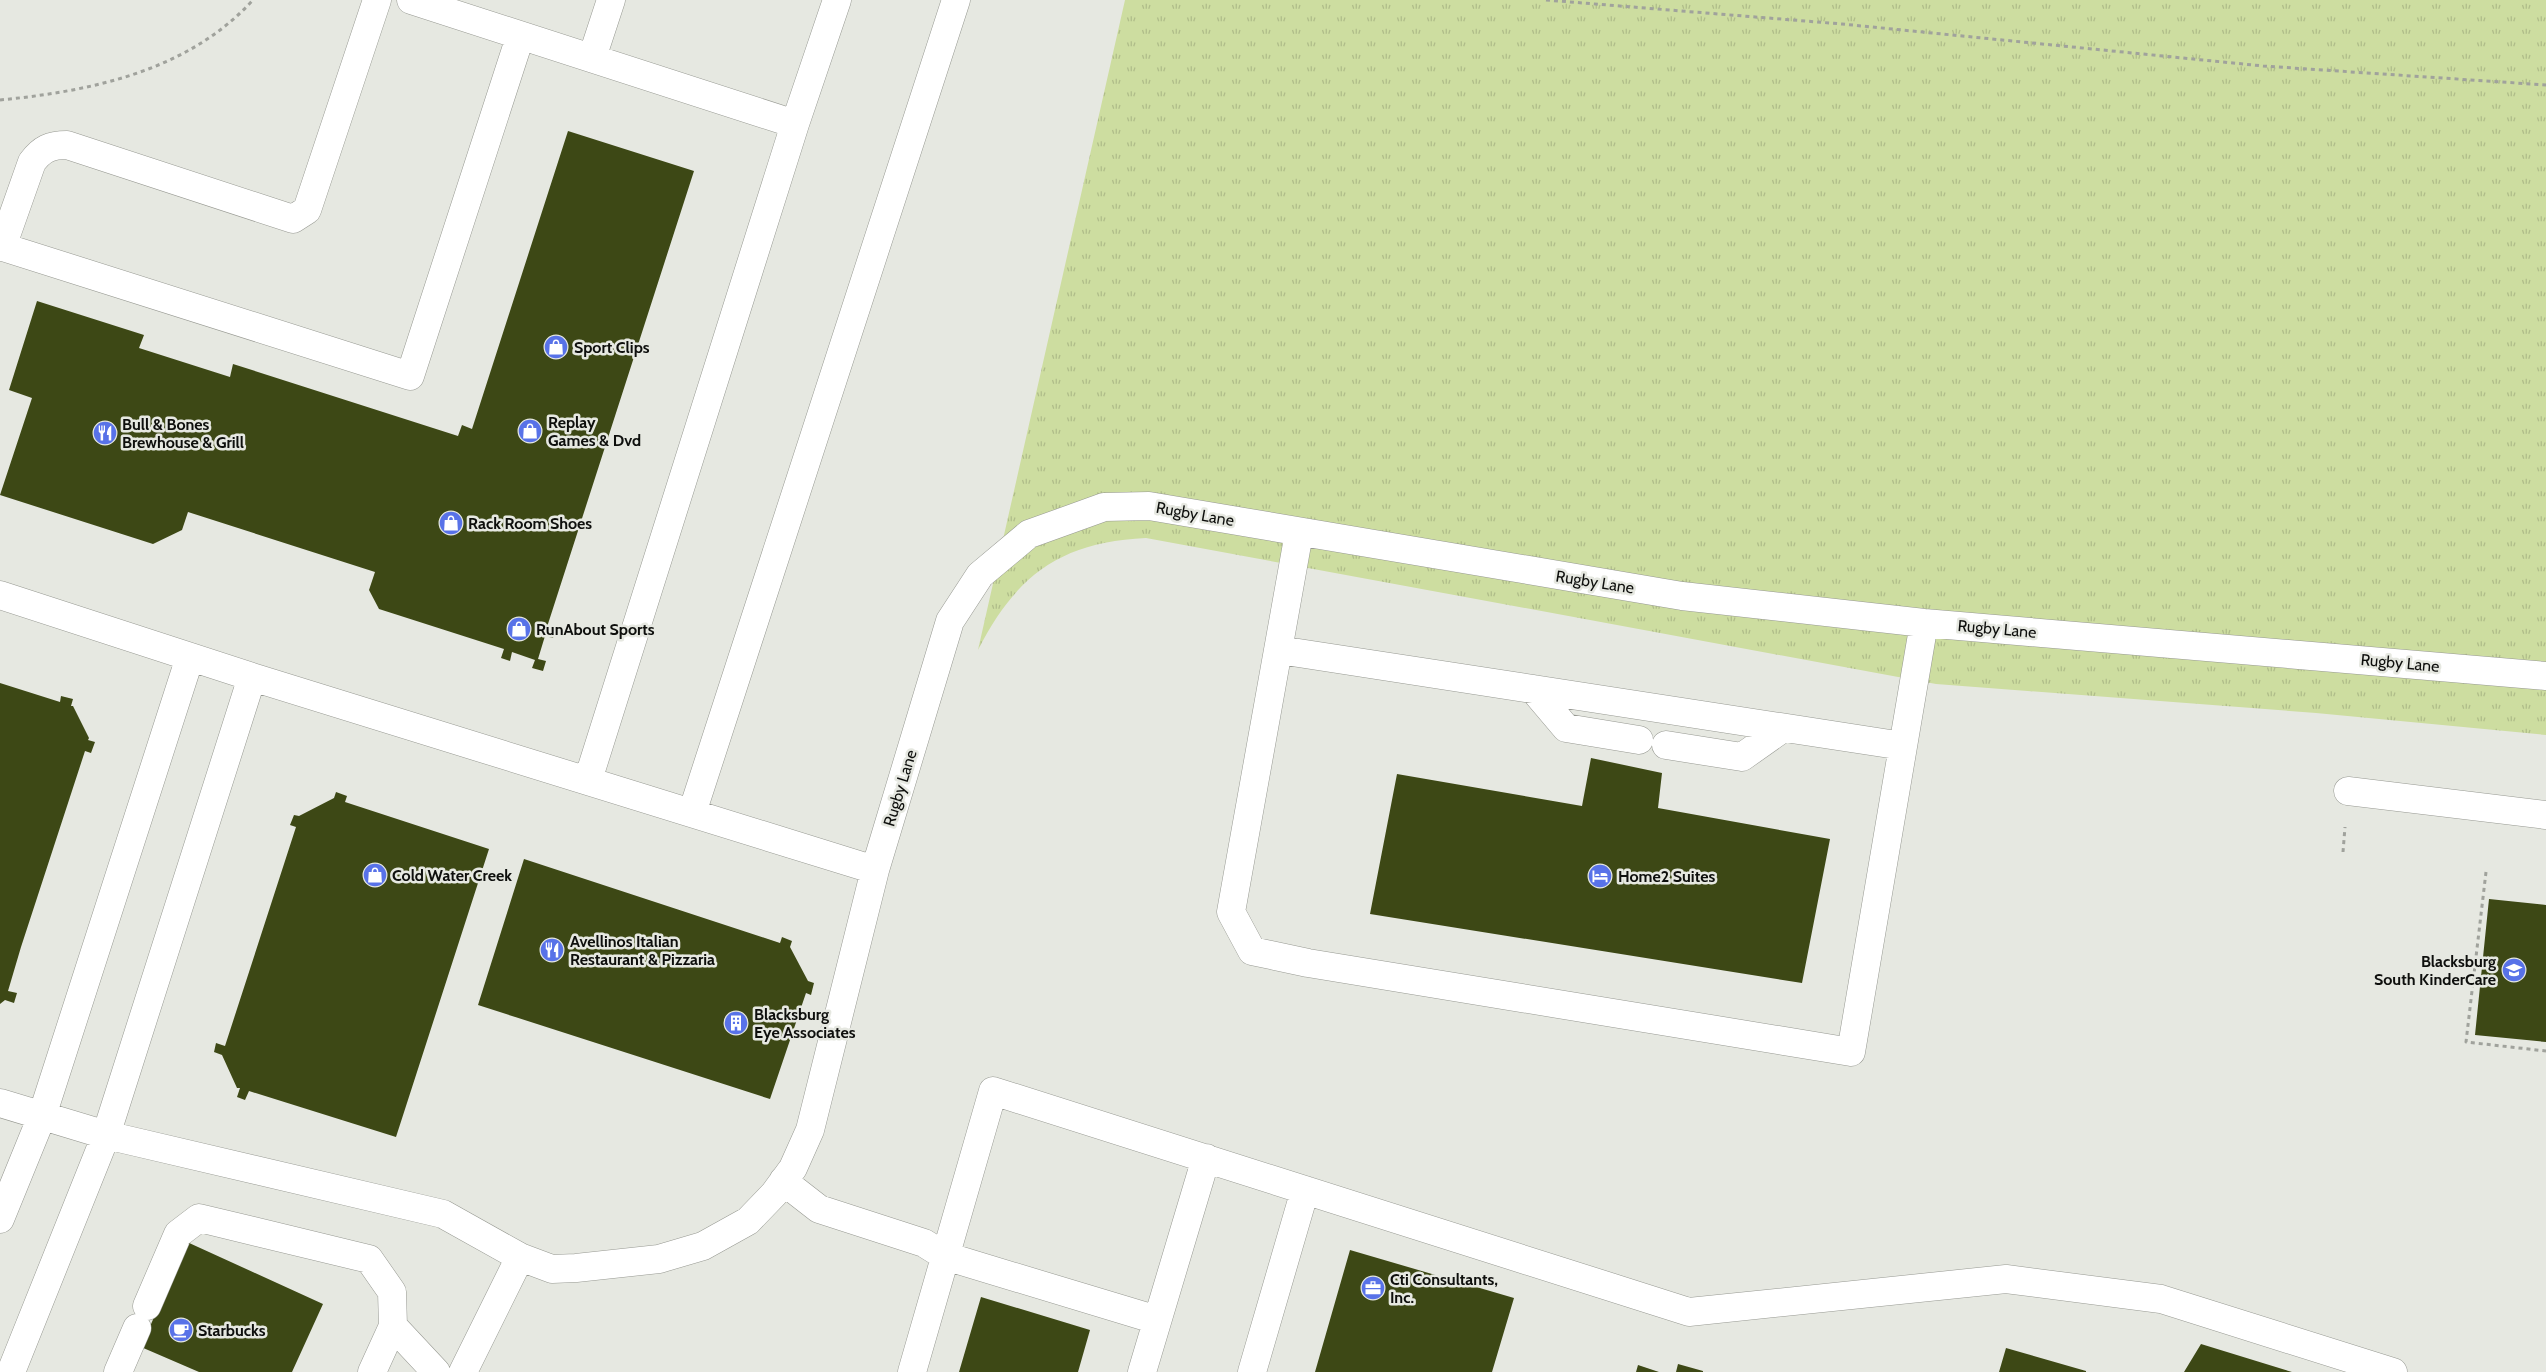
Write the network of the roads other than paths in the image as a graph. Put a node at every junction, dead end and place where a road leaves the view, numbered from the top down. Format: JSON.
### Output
{"nodes":[{"id":1,"x":377,"y":0,"type":"edge"},
{"id":2,"x":411,"y":0,"type":"edge"},
{"id":3,"x":611,"y":0,"type":"edge"},
{"id":4,"x":837,"y":0,"type":"edge"},
{"id":5,"x":956,"y":0,"type":"edge"},
{"id":6,"x":520,"y":37,"type":"junction"},
{"id":7,"x":592,"y":58,"type":"junction"},
{"id":8,"x":795,"y":124,"type":"junction"},
{"id":9,"x":1,"y":246,"type":"edge"},
{"id":10,"x":1298,"y":533,"type":"junction"},
{"id":11,"x":0,"y":595,"type":"edge"},
{"id":12,"x":1924,"y":623,"type":"junction"},
{"id":13,"x":1279,"y":650,"type":"junction"},
{"id":14,"x":190,"y":657,"type":"junction"},
{"id":15,"x":2546,"y":676,"type":"edge"},
{"id":16,"x":252,"y":677,"type":"junction"},
{"id":17,"x":1533,"y":689,"type":"junction"},
{"id":18,"x":1783,"y":728,"type":"junction"},
{"id":19,"x":1639,"y":740,"type":"dead end"},
{"id":20,"x":1666,"y":744,"type":"dead end"},
{"id":21,"x":1903,"y":746,"type":"junction"},
{"id":22,"x":588,"y":780,"type":"junction"},
{"id":23,"x":2348,"y":791,"type":"dead end"},
{"id":24,"x":692,"y":813,"type":"junction"},
{"id":25,"x":2546,"y":815,"type":"edge"},
{"id":26,"x":876,"y":870,"type":"junction"},
{"id":27,"x":0,"y":1103,"type":"edge"},
{"id":28,"x":42,"y":1116,"type":"junction"},
{"id":29,"x":106,"y":1135,"type":"junction"},
{"id":30,"x":1206,"y":1158,"type":"junction"},
{"id":31,"x":784,"y":1181,"type":"junction"},
{"id":32,"x":1306,"y":1190,"type":"junction"},
{"id":33,"x":0,"y":1219,"type":"edge"},
{"id":34,"x":945,"y":1256,"type":"junction"},
{"id":35,"x":520,"y":1257,"type":"junction"},
{"id":36,"x":1157,"y":1320,"type":"junction"},
{"id":37,"x":393,"y":1326,"type":"junction"},
{"id":38,"x":11,"y":1372,"type":"edge"},
{"id":39,"x":118,"y":1372,"type":"edge"},
{"id":40,"x":372,"y":1372,"type":"edge"},
{"id":41,"x":436,"y":1372,"type":"edge"},
{"id":42,"x":463,"y":1372,"type":"edge"},
{"id":43,"x":912,"y":1372,"type":"edge"},
{"id":44,"x":1142,"y":1372,"type":"edge"},
{"id":45,"x":1252,"y":1372,"type":"edge"},
{"id":46,"x":2393,"y":1372,"type":"edge"}],
"edges":[{"from":1,"to":9,"type":"street"},
{"from":2,"to":6,"type":"street"},
{"from":3,"to":7,"type":"street"},
{"from":4,"to":8,"type":"street"},
{"from":5,"to":24,"type":"street"},
{"from":6,"to":7,"type":"street"},
{"from":6,"to":9,"type":"street"},
{"from":7,"to":8,"type":"street"},
{"from":8,"to":22,"type":"street"},
{"from":10,"to":12,"type":"street","name":"Rugby Lane"},
{"from":10,"to":13,"type":"street"},
{"from":10,"to":26,"type":"street","name":"Rugby Lane"},
{"from":11,"to":14,"type":"street"},
{"from":12,"to":15,"type":"street","name":"Rugby Lane"},
{"from":12,"to":21,"type":"street"},
{"from":13,"to":17,"type":"street"},
{"from":13,"to":21,"type":"street"},
{"from":14,"to":16,"type":"street"},
{"from":14,"to":28,"type":"street"},
{"from":16,"to":22,"type":"street"},
{"from":16,"to":29,"type":"street"},
{"from":17,"to":18,"type":"street"},
{"from":17,"to":19,"type":"street"},
{"from":18,"to":20,"type":"street"},
{"from":18,"to":21,"type":"street"},
{"from":22,"to":24,"type":"street"},
{"from":23,"to":25,"type":"street"},
{"from":24,"to":26,"type":"street"},
{"from":26,"to":31,"type":"street","name":"Rugby Lane"},
{"from":27,"to":28,"type":"street","name":"Rugby Lane"},
{"from":28,"to":29,"type":"street","name":"Rugby Lane"},
{"from":28,"to":33,"type":"street"},
{"from":29,"to":35,"type":"street","name":"Rugby Lane"},
{"from":29,"to":38,"type":"street"},
{"from":30,"to":32,"type":"street"},
{"from":30,"to":34,"type":"street"},
{"from":30,"to":36,"type":"street"},
{"from":31,"to":34,"type":"street"},
{"from":31,"to":35,"type":"street","name":"Rugby Lane"},
{"from":32,"to":45,"type":"street"},
{"from":32,"to":46,"type":"street"},
{"from":34,"to":36,"type":"street"},
{"from":34,"to":43,"type":"street"},
{"from":35,"to":42,"type":"street"},
{"from":36,"to":44,"type":"street"},
{"from":37,"to":39,"type":"street"},
{"from":37,"to":40,"type":"street"},
{"from":37,"to":41,"type":"street"}]}
